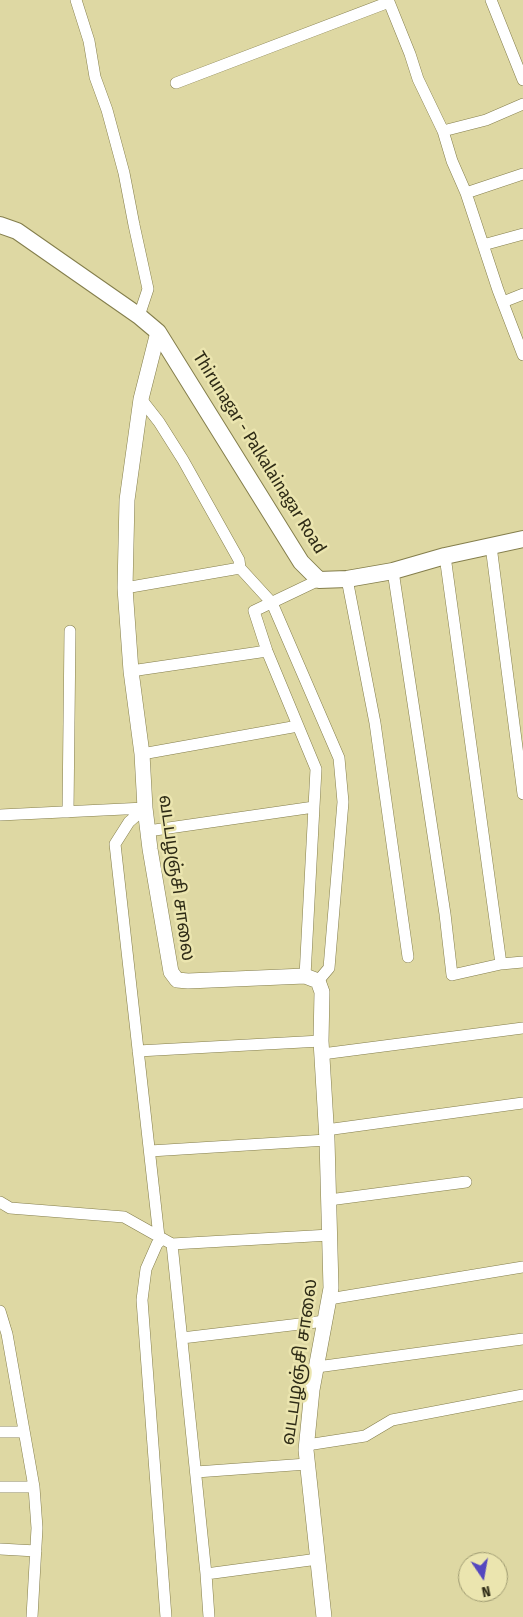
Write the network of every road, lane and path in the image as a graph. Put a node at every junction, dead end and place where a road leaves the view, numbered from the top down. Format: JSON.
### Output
{"nodes":[{"id":1,"x":76,"y":0,"type":"edge"},
{"id":2,"x":491,"y":0,"type":"edge"},
{"id":3,"x":389,"y":1,"type":"edge"},
{"id":4,"x":523,"y":80,"type":"edge"},
{"id":5,"x":176,"y":83,"type":"dead end"},
{"id":6,"x":523,"y":104,"type":"edge"},
{"id":7,"x":443,"y":131,"type":"junction"},
{"id":8,"x":523,"y":174,"type":"edge"},
{"id":9,"x":466,"y":193,"type":"junction"},
{"id":10,"x":0,"y":225,"type":"edge"},
{"id":11,"x":523,"y":234,"type":"edge"},
{"id":12,"x":483,"y":245,"type":"junction"},
{"id":13,"x":523,"y":294,"type":"edge"},
{"id":14,"x":503,"y":302,"type":"junction"},
{"id":15,"x":139,"y":316,"type":"junction"},
{"id":16,"x":158,"y":332,"type":"junction"},
{"id":17,"x":523,"y":355,"type":"edge"},
{"id":18,"x":142,"y":399,"type":"junction"},
{"id":19,"x":523,"y":539,"type":"edge"},
{"id":20,"x":491,"y":546,"type":"junction"},
{"id":21,"x":446,"y":556,"type":"junction"},
{"id":22,"x":240,"y":568,"type":"junction"},
{"id":23,"x":393,"y":571,"type":"junction"},
{"id":24,"x":347,"y":579,"type":"junction"},
{"id":25,"x":319,"y":580,"type":"junction"},
{"id":26,"x":126,"y":588,"type":"junction"},
{"id":27,"x":272,"y":603,"type":"junction"},
{"id":28,"x":70,"y":631,"type":"dead end"},
{"id":29,"x":267,"y":650,"type":"junction"},
{"id":30,"x":131,"y":671,"type":"junction"},
{"id":31,"x":298,"y":726,"type":"junction"},
{"id":32,"x":142,"y":754,"type":"junction"},
{"id":33,"x":523,"y":794,"type":"edge"},
{"id":34,"x":314,"y":807,"type":"junction"},
{"id":35,"x":145,"y":808,"type":"junction"},
{"id":36,"x":68,"y":812,"type":"junction"},
{"id":37,"x":0,"y":815,"type":"edge"},
{"id":38,"x":148,"y":831,"type":"junction"},
{"id":39,"x":408,"y":957,"type":"dead end"},
{"id":40,"x":523,"y":962,"type":"edge"},
{"id":41,"x":501,"y":964,"type":"junction"},
{"id":42,"x":312,"y":978,"type":"junction"},
{"id":43,"x":523,"y":1031,"type":"edge"},
{"id":44,"x":322,"y":1047,"type":"junction"},
{"id":45,"x":138,"y":1051,"type":"junction"},
{"id":46,"x":523,"y":1103,"type":"edge"},
{"id":47,"x":326,"y":1135,"type":"junction"},
{"id":48,"x":150,"y":1150,"type":"junction"},
{"id":49,"x":466,"y":1182,"type":"dead end"},
{"id":50,"x":329,"y":1200,"type":"junction"},
{"id":51,"x":0,"y":1202,"type":"edge"},
{"id":52,"x":330,"y":1235,"type":"junction"},
{"id":53,"x":165,"y":1240,"type":"junction"},
{"id":54,"x":523,"y":1267,"type":"edge"},
{"id":55,"x":329,"y":1299,"type":"junction"},
{"id":56,"x":0,"y":1310,"type":"edge"},
{"id":57,"x":325,"y":1321,"type":"junction"},
{"id":58,"x":3,"y":1334,"type":"edge"},
{"id":59,"x":182,"y":1338,"type":"junction"},
{"id":60,"x":523,"y":1339,"type":"edge"},
{"id":61,"x":317,"y":1367,"type":"junction"},
{"id":62,"x":0,"y":1369,"type":"edge"},
{"id":63,"x":13,"y":1369,"type":"junction"},
{"id":64,"x":523,"y":1395,"type":"edge"},
{"id":65,"x":0,"y":1432,"type":"edge"},
{"id":66,"x":24,"y":1432,"type":"junction"},
{"id":67,"x":307,"y":1445,"type":"junction"},
{"id":68,"x":307,"y":1464,"type":"junction"},
{"id":69,"x":196,"y":1472,"type":"junction"},
{"id":70,"x":0,"y":1487,"type":"edge"},
{"id":71,"x":34,"y":1487,"type":"junction"},
{"id":72,"x":0,"y":1548,"type":"edge"},
{"id":73,"x":36,"y":1551,"type":"junction"},
{"id":74,"x":318,"y":1559,"type":"junction"},
{"id":75,"x":206,"y":1574,"type":"junction"},
{"id":76,"x":32,"y":1617,"type":"edge"},
{"id":77,"x":166,"y":1617,"type":"edge"},
{"id":78,"x":209,"y":1617,"type":"edge"},
{"id":79,"x":324,"y":1617,"type":"edge"}],
"edges":[{"from":1,"to":15,"type":"street"},
{"from":2,"to":4,"type":"street"},
{"from":3,"to":5,"type":"street"},
{"from":3,"to":7,"type":"street"},
{"from":6,"to":7,"type":"street"},
{"from":7,"to":9,"type":"street"},
{"from":8,"to":9,"type":"street"},
{"from":9,"to":12,"type":"street"},
{"from":10,"to":15,"type":"main road","name":"Thirunagar - Palkalainagar Road"},
{"from":11,"to":12,"type":"street"},
{"from":12,"to":14,"type":"street"},
{"from":13,"to":14,"type":"street"},
{"from":14,"to":17,"type":"street"},
{"from":15,"to":16,"type":"main road","name":"Thirunagar - Palkalainagar Road"},
{"from":16,"to":18,"type":"street","name":"வடபழஞ்சி சாலை"},
{"from":16,"to":25,"type":"main road","name":"Thirunagar - Palkalainagar Road"},
{"from":18,"to":22,"type":"street"},
{"from":18,"to":26,"type":"street","name":"வடபழஞ்சி சாலை"},
{"from":19,"to":20,"type":"main road","name":"Thirunagar - Palkalainagar Road"},
{"from":20,"to":21,"type":"main road","name":"Thirunagar - Palkalainagar Road"},
{"from":20,"to":33,"type":"street"},
{"from":21,"to":23,"type":"main road","name":"Thirunagar - Palkalainagar Road"},
{"from":21,"to":41,"type":"street"},
{"from":22,"to":26,"type":"street"},
{"from":22,"to":27,"type":"street"},
{"from":23,"to":24,"type":"main road","name":"Thirunagar - Palkalainagar Road"},
{"from":23,"to":41,"type":"street"},
{"from":24,"to":25,"type":"main road","name":"Thirunagar - Palkalainagar Road"},
{"from":24,"to":39,"type":"street"},
{"from":25,"to":27,"type":"street"},
{"from":26,"to":30,"type":"street","name":"வடபழஞ்சி சாலை"},
{"from":27,"to":29,"type":"street"},
{"from":27,"to":42,"type":"street"},
{"from":28,"to":36,"type":"street"},
{"from":29,"to":30,"type":"street"},
{"from":29,"to":31,"type":"street"},
{"from":30,"to":32,"type":"street","name":"வடபழஞ்சி சாலை"},
{"from":31,"to":32,"type":"street"},
{"from":31,"to":34,"type":"street"},
{"from":32,"to":35,"type":"street","name":"வடபழஞ்சி சாலை"},
{"from":34,"to":38,"type":"street"},
{"from":34,"to":42,"type":"street"},
{"from":35,"to":36,"type":"street"},
{"from":35,"to":38,"type":"street","name":"வடபழஞ்சி சாலை"},
{"from":35,"to":45,"type":"street"},
{"from":36,"to":37,"type":"street"},
{"from":38,"to":42,"type":"street","name":"வடபழஞ்சி சாலை"},
{"from":40,"to":41,"type":"street"},
{"from":42,"to":44,"type":"street","name":"வடபழஞ்சி சாலை"},
{"from":43,"to":44,"type":"street"},
{"from":44,"to":45,"type":"street"},
{"from":44,"to":47,"type":"street","name":"வடபழஞ்சி சாலை"},
{"from":45,"to":48,"type":"street"},
{"from":46,"to":47,"type":"street"},
{"from":47,"to":48,"type":"street"},
{"from":47,"to":50,"type":"street","name":"வடபழஞ்சி சாலை"},
{"from":48,"to":53,"type":"street"},
{"from":49,"to":50,"type":"street"},
{"from":50,"to":52,"type":"street","name":"வடபழஞ்சி சாலை"},
{"from":51,"to":53,"type":"street"},
{"from":52,"to":53,"type":"street"},
{"from":52,"to":55,"type":"street","name":"வடபழஞ்சி சாலை"},
{"from":53,"to":59,"type":"street"},
{"from":53,"to":77,"type":"street"},
{"from":54,"to":55,"type":"street"},
{"from":55,"to":57,"type":"street","name":"வடபழஞ்சி சாலை"},
{"from":56,"to":58,"type":"street"},
{"from":57,"to":59,"type":"street"},
{"from":57,"to":61,"type":"street","name":"வடபழஞ்சி சாலை"},
{"from":58,"to":63,"type":"street"},
{"from":59,"to":69,"type":"street"},
{"from":60,"to":61,"type":"street"},
{"from":61,"to":67,"type":"street","name":"வடபழஞ்சி சாலை"},
{"from":62,"to":63,"type":"street"},
{"from":63,"to":66,"type":"street"},
{"from":64,"to":67,"type":"street"},
{"from":65,"to":66,"type":"street"},
{"from":66,"to":71,"type":"street"},
{"from":67,"to":68,"type":"street","name":"வடபழஞ்சி சாலை"},
{"from":68,"to":69,"type":"street"},
{"from":68,"to":74,"type":"street","name":"வடபழஞ்சி சாலை"},
{"from":69,"to":75,"type":"street"},
{"from":70,"to":71,"type":"street"},
{"from":71,"to":73,"type":"street"},
{"from":72,"to":73,"type":"street"},
{"from":73,"to":76,"type":"street"},
{"from":74,"to":75,"type":"street"},
{"from":74,"to":79,"type":"street","name":"வடபழஞ்சி சாலை"},
{"from":75,"to":78,"type":"street"}]}
